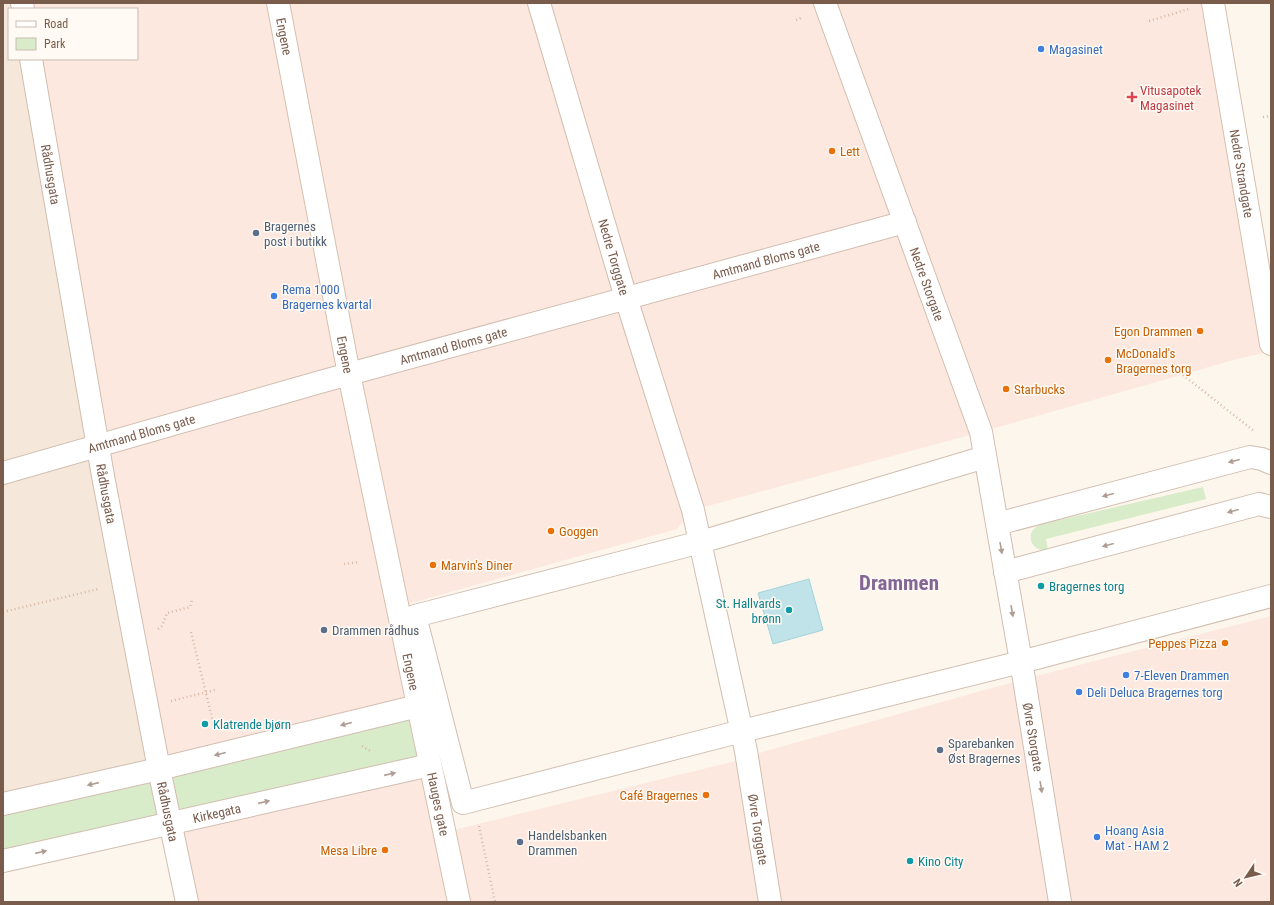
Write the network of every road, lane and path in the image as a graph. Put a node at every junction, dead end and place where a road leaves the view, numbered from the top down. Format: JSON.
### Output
{"nodes":[{"id":1,"x":278,"y":3,"type":"edge"},
{"id":2,"x":539,"y":3,"type":"edge"},
{"id":3,"x":825,"y":3,"type":"edge"},
{"id":4,"x":1213,"y":3,"type":"edge"},
{"id":5,"x":1189,"y":9,"type":"dead end"},
{"id":6,"x":1149,"y":20,"type":"dead end"},
{"id":7,"x":31,"y":60,"type":"edge"},
{"id":8,"x":1271,"y":116,"type":"edge"},
{"id":9,"x":1264,"y":117,"type":"dead end"},
{"id":10,"x":905,"y":222,"type":"junction"},
{"id":11,"x":626,"y":298,"type":"junction"},
{"id":12,"x":1271,"y":344,"type":"edge"},
{"id":13,"x":349,"y":374,"type":"junction"},
{"id":14,"x":1183,"y":375,"type":"dead end"},
{"id":15,"x":1258,"y":434,"type":"dead end"},
{"id":16,"x":97,"y":445,"type":"junction"},
{"id":17,"x":985,"y":457,"type":"junction"},
{"id":18,"x":1271,"y":463,"type":"edge"},
{"id":19,"x":3,"y":473,"type":"edge"},
{"id":20,"x":1271,"y":507,"type":"edge"},
{"id":21,"x":997,"y":524,"type":"junction"},
{"id":22,"x":701,"y":542,"type":"junction"},
{"id":23,"x":359,"y":562,"type":"dead end"},
{"id":24,"x":344,"y":564,"type":"dead end"},
{"id":25,"x":1005,"y":572,"type":"junction"},
{"id":26,"x":95,"y":590,"type":"dead end"},
{"id":27,"x":1271,"y":596,"type":"edge"},
{"id":28,"x":192,"y":600,"type":"dead end"},
{"id":29,"x":3,"y":612,"type":"edge"},
{"id":30,"x":168,"y":612,"type":"dead end"},
{"id":31,"x":192,"y":632,"type":"dead end"},
{"id":32,"x":1021,"y":662,"type":"junction"},
{"id":33,"x":215,"y":690,"type":"dead end"},
{"id":34,"x":206,"y":692,"type":"junction"},
{"id":35,"x":170,"y":701,"type":"dead end"},
{"id":36,"x":418,"y":706,"type":"junction"},
{"id":37,"x":742,"y":731,"type":"junction"},
{"id":38,"x":216,"y":734,"type":"dead end"},
{"id":39,"x":430,"y":765,"type":"junction"},
{"id":40,"x":159,"y":769,"type":"junction"},
{"id":41,"x":3,"y":804,"type":"edge"},
{"id":42,"x":171,"y":823,"type":"junction"},
{"id":43,"x":479,"y":823,"type":"dead end"},
{"id":44,"x":3,"y":861,"type":"edge"},
{"id":45,"x":187,"y":902,"type":"edge"},
{"id":46,"x":459,"y":902,"type":"edge"},
{"id":47,"x":495,"y":902,"type":"edge"},
{"id":48,"x":770,"y":902,"type":"edge"},
{"id":49,"x":1060,"y":902,"type":"edge"}],
"edges":[{"from":1,"to":13,"type":"street","name":"Engene"},
{"from":2,"to":11,"type":"street","name":"Nedre Torggate"},
{"from":3,"to":10,"type":"street","name":"Nedre Storgate"},
{"from":4,"to":12,"type":"street","name":"Nedre Strandgate"},
{"from":5,"to":6,"type":"path"},
{"from":7,"to":16,"type":"street","name":"Rådhusgata"},
{"from":8,"to":9,"type":"path"},
{"from":10,"to":11,"type":"street","name":"Amtmand Bloms gate"},
{"from":10,"to":17,"type":"street","name":"Nedre Storgate"},
{"from":11,"to":13,"type":"street","name":"Amtmand Bloms gate"},
{"from":11,"to":22,"type":"street","name":"Nedre Torggate"},
{"from":13,"to":16,"type":"street","name":"Amtmand Bloms gate"},
{"from":13,"to":36,"type":"street","name":"Engene"},
{"from":14,"to":15,"type":"path"},
{"from":16,"to":19,"type":"street","name":"Amtmand Bloms gate"},
{"from":16,"to":40,"type":"street","name":"Rådhusgata"},
{"from":17,"to":21,"type":"street","name":"Nedre Storgate"},
{"from":17,"to":22,"type":"street"},
{"from":18,"to":21,"type":"street","one_way":true},
{"from":20,"to":25,"type":"street","one_way":true},
{"from":21,"to":25,"type":"street","name":"Nedre Storgate","one_way":true},
{"from":22,"to":37,"type":"street","name":"Øvre Torggate"},
{"from":22,"to":37,"type":"street"},
{"from":23,"to":24,"type":"path"},
{"from":25,"to":32,"type":"street","name":"Øvre Storgate","one_way":true},
{"from":26,"to":29,"type":"path"},
{"from":27,"to":32,"type":"street"},
{"from":28,"to":30,"type":"path"},
{"from":31,"to":34,"type":"path"},
{"from":32,"to":37,"type":"street"},
{"from":32,"to":49,"type":"street","name":"Øvre Storgate","one_way":true},
{"from":33,"to":34,"type":"path"},
{"from":34,"to":35,"type":"path"},
{"from":34,"to":38,"type":"path"},
{"from":36,"to":39,"type":"street","name":"Hauges gate"},
{"from":36,"to":40,"type":"street","one_way":true},
{"from":37,"to":48,"type":"street","name":"Øvre Torggate"},
{"from":42,"to":39,"type":"street","name":"Kirkegata","one_way":true},
{"from":39,"to":46,"type":"street","name":"Hauges gate"},
{"from":40,"to":41,"type":"street","one_way":true},
{"from":40,"to":42,"type":"street","name":"Rådhusgata"},
{"from":44,"to":42,"type":"street","name":"Kirkegata","one_way":true},
{"from":42,"to":45,"type":"street","name":"Rådhusgata"},
{"from":43,"to":47,"type":"path"}]}
